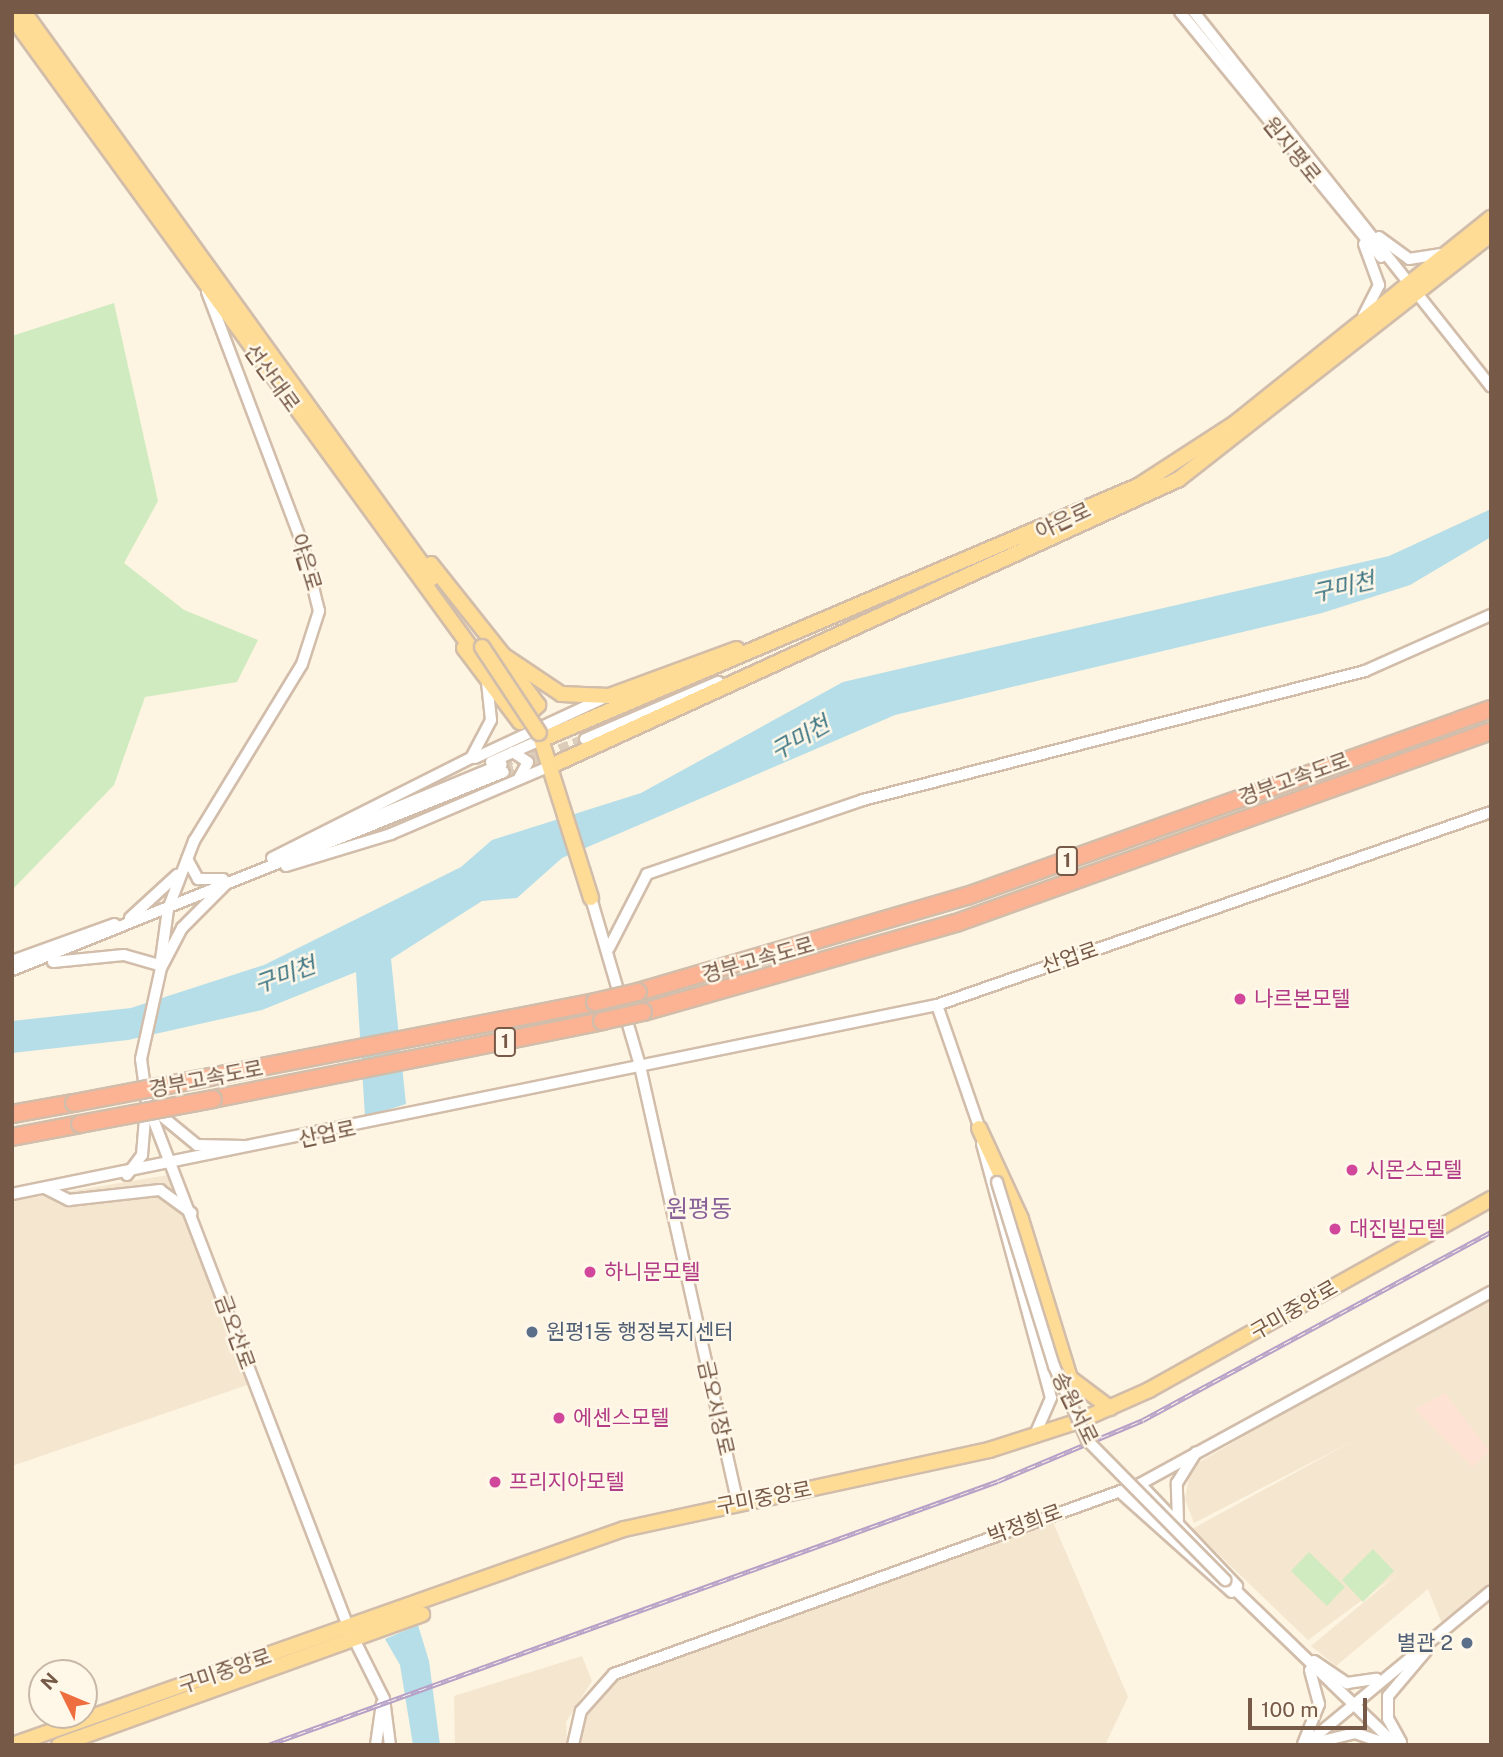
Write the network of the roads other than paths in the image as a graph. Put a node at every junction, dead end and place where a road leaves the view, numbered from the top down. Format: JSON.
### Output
{"nodes":[{"id":1,"x":24,"y":12,"type":"edge"},
{"id":2,"x":1180,"y":12,"type":"edge"},
{"id":3,"x":1194,"y":12,"type":"edge"},
{"id":4,"x":12,"y":17,"type":"edge"},
{"id":5,"x":1491,"y":218,"type":"edge"},
{"id":6,"x":1363,"y":230,"type":"junction"},
{"id":7,"x":1491,"y":234,"type":"edge"},
{"id":8,"x":1448,"y":252,"type":"junction"},
{"id":9,"x":205,"y":285,"type":"junction"},
{"id":10,"x":1411,"y":291,"type":"junction"},
{"id":11,"x":1357,"y":324,"type":"junction"},
{"id":12,"x":243,"y":327,"type":"junction"},
{"id":13,"x":229,"y":347,"type":"junction"},
{"id":14,"x":1491,"y":387,"type":"edge"},
{"id":15,"x":386,"y":533,"type":"junction"},
{"id":16,"x":937,"y":588,"type":"junction"},
{"id":17,"x":879,"y":601,"type":"junction"},
{"id":18,"x":1491,"y":615,"type":"edge"},
{"id":19,"x":812,"y":625,"type":"junction"},
{"id":20,"x":480,"y":644,"type":"junction"},
{"id":21,"x":486,"y":680,"type":"junction"},
{"id":22,"x":609,"y":696,"type":"junction"},
{"id":23,"x":1491,"y":709,"type":"edge"},
{"id":24,"x":1491,"y":731,"type":"edge"},
{"id":25,"x":579,"y":732,"type":"junction"},
{"id":26,"x":541,"y":736,"type":"junction"},
{"id":27,"x":513,"y":752,"type":"junction"},
{"id":28,"x":579,"y":754,"type":"junction"},
{"id":29,"x":460,"y":765,"type":"junction"},
{"id":30,"x":554,"y":765,"type":"junction"},
{"id":31,"x":507,"y":785,"type":"junction"},
{"id":32,"x":1491,"y":813,"type":"edge"},
{"id":33,"x":318,"y":840,"type":"junction"},
{"id":34,"x":272,"y":859,"type":"junction"},
{"id":35,"x":186,"y":862,"type":"junction"},
{"id":36,"x":239,"y":878,"type":"junction"},
{"id":37,"x":225,"y":881,"type":"junction"},
{"id":38,"x":592,"y":898,"type":"joint"},
{"id":39,"x":169,"y":905,"type":"junction"},
{"id":40,"x":130,"y":918,"type":"junction"},
{"id":41,"x":609,"y":948,"type":"junction"},
{"id":42,"x":12,"y":961,"type":"edge"},
{"id":43,"x":26,"y":966,"type":"junction"},
{"id":44,"x":160,"y":966,"type":"junction"},
{"id":45,"x":12,"y":970,"type":"edge"},
{"id":46,"x":937,"y":1005,"type":"junction"},
{"id":47,"x":640,"y":1066,"type":"junction"},
{"id":48,"x":147,"y":1103,"type":"junction"},
{"id":49,"x":12,"y":1114,"type":"edge"},
{"id":50,"x":979,"y":1128,"type":"junction"},
{"id":51,"x":12,"y":1137,"type":"edge"},
{"id":52,"x":264,"y":1147,"type":"junction"},
{"id":53,"x":173,"y":1163,"type":"junction"},
{"id":54,"x":127,"y":1175,"type":"junction"},
{"id":55,"x":45,"y":1188,"type":"junction"},
{"id":56,"x":12,"y":1194,"type":"edge"},
{"id":57,"x":1491,"y":1199,"type":"edge"},
{"id":58,"x":1491,"y":1205,"type":"edge"},
{"id":59,"x":192,"y":1213,"type":"junction"},
{"id":60,"x":1491,"y":1292,"type":"edge"},
{"id":61,"x":1070,"y":1378,"type":"junction"},
{"id":62,"x":1050,"y":1393,"type":"junction"},
{"id":63,"x":1069,"y":1401,"type":"junction"},
{"id":64,"x":1110,"y":1408,"type":"junction"},
{"id":65,"x":1080,"y":1424,"type":"junction"},
{"id":66,"x":1034,"y":1437,"type":"junction"},
{"id":67,"x":1200,"y":1447,"type":"junction"},
{"id":68,"x":1140,"y":1484,"type":"junction"},
{"id":69,"x":1120,"y":1492,"type":"junction"},
{"id":70,"x":738,"y":1504,"type":"junction"},
{"id":71,"x":1178,"y":1520,"type":"junction"},
{"id":72,"x":1491,"y":1591,"type":"edge"},
{"id":73,"x":1249,"y":1602,"type":"junction"},
{"id":74,"x":351,"y":1634,"type":"junction"},
{"id":75,"x":1432,"y":1643,"type":"junction"},
{"id":76,"x":1298,"y":1648,"type":"junction"},
{"id":77,"x":1307,"y":1665,"type":"junction"},
{"id":78,"x":1396,"y":1669,"type":"junction"},
{"id":79,"x":382,"y":1697,"type":"junction"},
{"id":80,"x":1353,"y":1705,"type":"junction"},
{"id":81,"x":12,"y":1745,"type":"edge"},
{"id":82,"x":59,"y":1745,"type":"edge"},
{"id":83,"x":376,"y":1745,"type":"edge"},
{"id":84,"x":390,"y":1745,"type":"edge"},
{"id":85,"x":573,"y":1745,"type":"edge"},
{"id":86,"x":1305,"y":1745,"type":"edge"},
{"id":87,"x":1390,"y":1745,"type":"edge"},
{"id":88,"x":1396,"y":1745,"type":"edge"},
{"id":89,"x":1402,"y":1745,"type":"edge"}],
"edges":[{"from":1,"to":12,"type":"main road","name":"선산대로"},
{"from":2,"to":6,"type":"street","name":"원지평로"},
{"from":3,"to":6,"type":"street","name":"원지평로"},
{"from":4,"to":9,"type":"main road","name":"선산대로"},
{"from":5,"to":8,"type":"main road","name":"야은로"},
{"from":6,"to":8,"type":"street"},
{"from":6,"to":10,"type":"street","name":"원지평로"},
{"from":6,"to":11,"type":"street"},
{"from":7,"to":10,"type":"main road","name":"야은로"},
{"from":8,"to":10,"type":"main road","name":"야은로"},
{"from":9,"to":12,"type":"main road","name":"선산대로"},
{"from":9,"to":13,"type":"street","name":"야은로"},
{"from":10,"to":11,"type":"main road","name":"야은로"},
{"from":10,"to":14,"type":"street","name":"원지평로"},
{"from":10,"to":16,"type":"main road","name":"야은로"},
{"from":11,"to":17,"type":"main road","name":"야은로"},
{"from":12,"to":13,"type":"street"},
{"from":12,"to":15,"type":"main road","name":"선산대로"},
{"from":12,"to":20,"type":"main road","name":"선산대로"},
{"from":13,"to":35,"type":"street","name":"야은로"},
{"from":15,"to":20,"type":"main road","name":"선산대로"},
{"from":15,"to":21,"type":"main road"},
{"from":16,"to":25,"type":"street","name":"야은로"},
{"from":16,"to":28,"type":"main road"},
{"from":17,"to":19,"type":"main road"},
{"from":17,"to":25,"type":"street","name":"야은로"},
{"from":18,"to":41,"type":"street"},
{"from":19,"to":22,"type":"main road"},
{"from":19,"to":25,"type":"main road"},
{"from":20,"to":21,"type":"main road"},
{"from":20,"to":22,"type":"main road"},
{"from":20,"to":26,"type":"main road","name":"선산대로","bridge":true},
{"from":21,"to":29,"type":"street"},
{"from":22,"to":29,"type":"street"},
{"from":23,"to":49,"type":"highway","name":"경부고속도로","number":"1","bridge":true},
{"from":24,"to":51,"type":"highway","name":"경부고속도로","number":"1","bridge":true},
{"from":25,"to":26,"type":"main road"},
{"from":25,"to":28,"type":"main road"},
{"from":26,"to":27,"type":"street"},
{"from":26,"to":30,"type":"main road"},
{"from":27,"to":31,"type":"street"},
{"from":27,"to":33,"type":"street"},
{"from":28,"to":30,"type":"main road"},
{"from":29,"to":34,"type":"street"},
{"from":30,"to":31,"type":"street"},
{"from":30,"to":38,"type":"main road"},
{"from":31,"to":36,"type":"street"},
{"from":32,"to":46,"type":"street","name":"산업로"},
{"from":33,"to":34,"type":"street"},
{"from":33,"to":36,"type":"street"},
{"from":34,"to":37,"type":"street"},
{"from":35,"to":37,"type":"street"},
{"from":35,"to":39,"type":"street","name":"야은로"},
{"from":35,"to":40,"type":"street"},
{"from":36,"to":37,"type":"street"},
{"from":37,"to":39,"type":"street"},
{"from":37,"to":44,"type":"street"},
{"from":38,"to":41,"type":"street"},
{"from":39,"to":40,"type":"street"},
{"from":39,"to":43,"type":"street"},
{"from":39,"to":44,"type":"street","name":"금오산로"},
{"from":40,"to":42,"type":"street"},
{"from":41,"to":47,"type":"street"},
{"from":43,"to":44,"type":"street"},
{"from":43,"to":45,"type":"street"},
{"from":44,"to":48,"type":"street","name":"금오산로"},
{"from":46,"to":47,"type":"street","name":"산업로"},
{"from":46,"to":50,"type":"street","name":"송원서로"},
{"from":47,"to":52,"type":"street","name":"산업로"},
{"from":47,"to":70,"type":"street","name":"금오시장로"},
{"from":48,"to":52,"type":"street"},
{"from":48,"to":53,"type":"street","name":"금오산로"},
{"from":48,"to":54,"type":"street"},
{"from":50,"to":61,"type":"main road"},
{"from":50,"to":62,"type":"street"},
{"from":50,"to":73,"type":"street","name":"송원서로","bridge":true},
{"from":52,"to":53,"type":"street","name":"산업로"},
{"from":53,"to":54,"type":"street","name":"산업로"},
{"from":53,"to":59,"type":"street","name":"금오산로"},
{"from":54,"to":55,"type":"street","name":"산업로"},
{"from":55,"to":56,"type":"street","name":"산업로"},
{"from":55,"to":59,"type":"street"},
{"from":57,"to":64,"type":"main road","name":"구미중앙로"},
{"from":58,"to":65,"type":"main road","name":"구미중앙로"},
{"from":59,"to":74,"type":"street","name":"금오산로"},
{"from":60,"to":67,"type":"street","name":"박정희로"},
{"from":61,"to":63,"type":"main road"},
{"from":61,"to":64,"type":"main road"},
{"from":62,"to":63,"type":"street"},
{"from":62,"to":66,"type":"street"},
{"from":63,"to":65,"type":"main road"},
{"from":64,"to":65,"type":"main road","name":"구미중앙로"},
{"from":65,"to":66,"type":"main road","name":"구미중앙로"},
{"from":65,"to":74,"type":"main road","name":"구미중앙로"},
{"from":66,"to":70,"type":"main road","name":"구미중앙로"},
{"from":67,"to":68,"type":"street","name":"박정희로"},
{"from":67,"to":71,"type":"street"},
{"from":68,"to":69,"type":"street","name":"박정희로"},
{"from":68,"to":71,"type":"street"},
{"from":69,"to":73,"type":"street"},
{"from":69,"to":85,"type":"street","name":"박정희로"},
{"from":70,"to":74,"type":"main road","name":"구미중앙로"},
{"from":71,"to":73,"type":"street"},
{"from":72,"to":75,"type":"street"},
{"from":73,"to":76,"type":"street","name":"송원서로"},
{"from":74,"to":79,"type":"street","name":"금오산로"},
{"from":74,"to":81,"type":"main road","name":"구미중앙로"},
{"from":74,"to":82,"type":"main road","name":"구미중앙로"},
{"from":75,"to":78,"type":"street"},
{"from":75,"to":89,"type":"street"},
{"from":76,"to":77,"type":"street","name":"송원서로"},
{"from":76,"to":78,"type":"street"},
{"from":77,"to":80,"type":"street","name":"송원서로"},
{"from":77,"to":86,"type":"street"},
{"from":78,"to":80,"type":"street"},
{"from":79,"to":83,"type":"street"},
{"from":79,"to":84,"type":"street","name":"금오산로"},
{"from":80,"to":86,"type":"street"},
{"from":80,"to":88,"type":"street","name":"송원서로"},
{"from":86,"to":87,"type":"street"}]}
